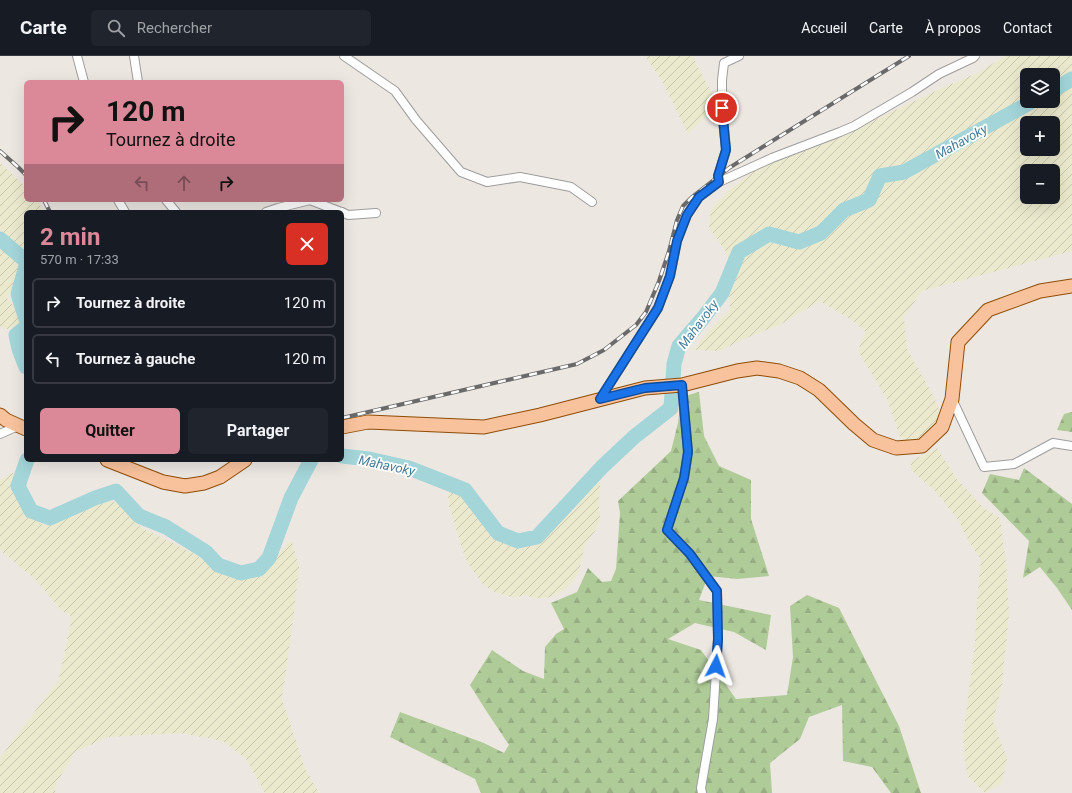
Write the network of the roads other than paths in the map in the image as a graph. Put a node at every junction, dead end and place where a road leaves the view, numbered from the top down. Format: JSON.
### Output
{"nodes":[{"id":1,"x":78,"y":56,"type":"edge"},
{"id":2,"x":134,"y":56,"type":"edge"},
{"id":3,"x":344,"y":56,"type":"edge"},
{"id":4,"x":739,"y":56,"type":"edge"},
{"id":5,"x":975,"y":56,"type":"edge"},
{"id":6,"x":84,"y":80,"type":"edge"},
{"id":7,"x":138,"y":80,"type":"edge"},
{"id":8,"x":719,"y":182,"type":"junction"},
{"id":9,"x":168,"y":202,"type":"edge"},
{"id":10,"x":302,"y":202,"type":"edge"},
{"id":11,"x":315,"y":202,"type":"edge"},
{"id":12,"x":592,"y":202,"type":"dead end"},
{"id":13,"x":174,"y":210,"type":"edge"},
{"id":14,"x":272,"y":210,"type":"edge"},
{"id":15,"x":337,"y":210,"type":"edge"},
{"id":16,"x":344,"y":213,"type":"edge"},
{"id":17,"x":376,"y":213,"type":"dead end"},
{"id":18,"x":1072,"y":286,"type":"edge"},
{"id":19,"x":682,"y":385,"type":"junction"},
{"id":20,"x":952,"y":398,"type":"junction"},
{"id":21,"x":600,"y":399,"type":"junction"},
{"id":22,"x":0,"y":415,"type":"edge"},
{"id":23,"x":344,"y":427,"type":"edge"},
{"id":24,"x":22,"y":428,"type":"edge"},
{"id":25,"x":0,"y":434,"type":"edge"},
{"id":26,"x":1072,"y":446,"type":"edge"},
{"id":27,"x":112,"y":462,"type":"edge"},
{"id":28,"x":242,"y":462,"type":"edge"},
{"id":29,"x":702,"y":793,"type":"edge"}],
"edges":[{"from":1,"to":6,"type":"street"},
{"from":2,"to":7,"type":"street"},
{"from":3,"to":12,"type":"street"},
{"from":4,"to":8,"type":"street"},
{"from":5,"to":8,"type":"street"},
{"from":8,"to":21,"type":"street"},
{"from":9,"to":13,"type":"street"},
{"from":10,"to":14,"type":"street"},
{"from":11,"to":15,"type":"street"},
{"from":16,"to":17,"type":"street"},
{"from":18,"to":20,"type":"main road"},
{"from":19,"to":20,"type":"main road"},
{"from":19,"to":21,"type":"main road"},
{"from":19,"to":29,"type":"street"},
{"from":20,"to":26,"type":"street"},
{"from":21,"to":23,"type":"main road"},
{"from":22,"to":24,"type":"main road"},
{"from":24,"to":25,"type":"street"},
{"from":27,"to":28,"type":"main road"}]}
